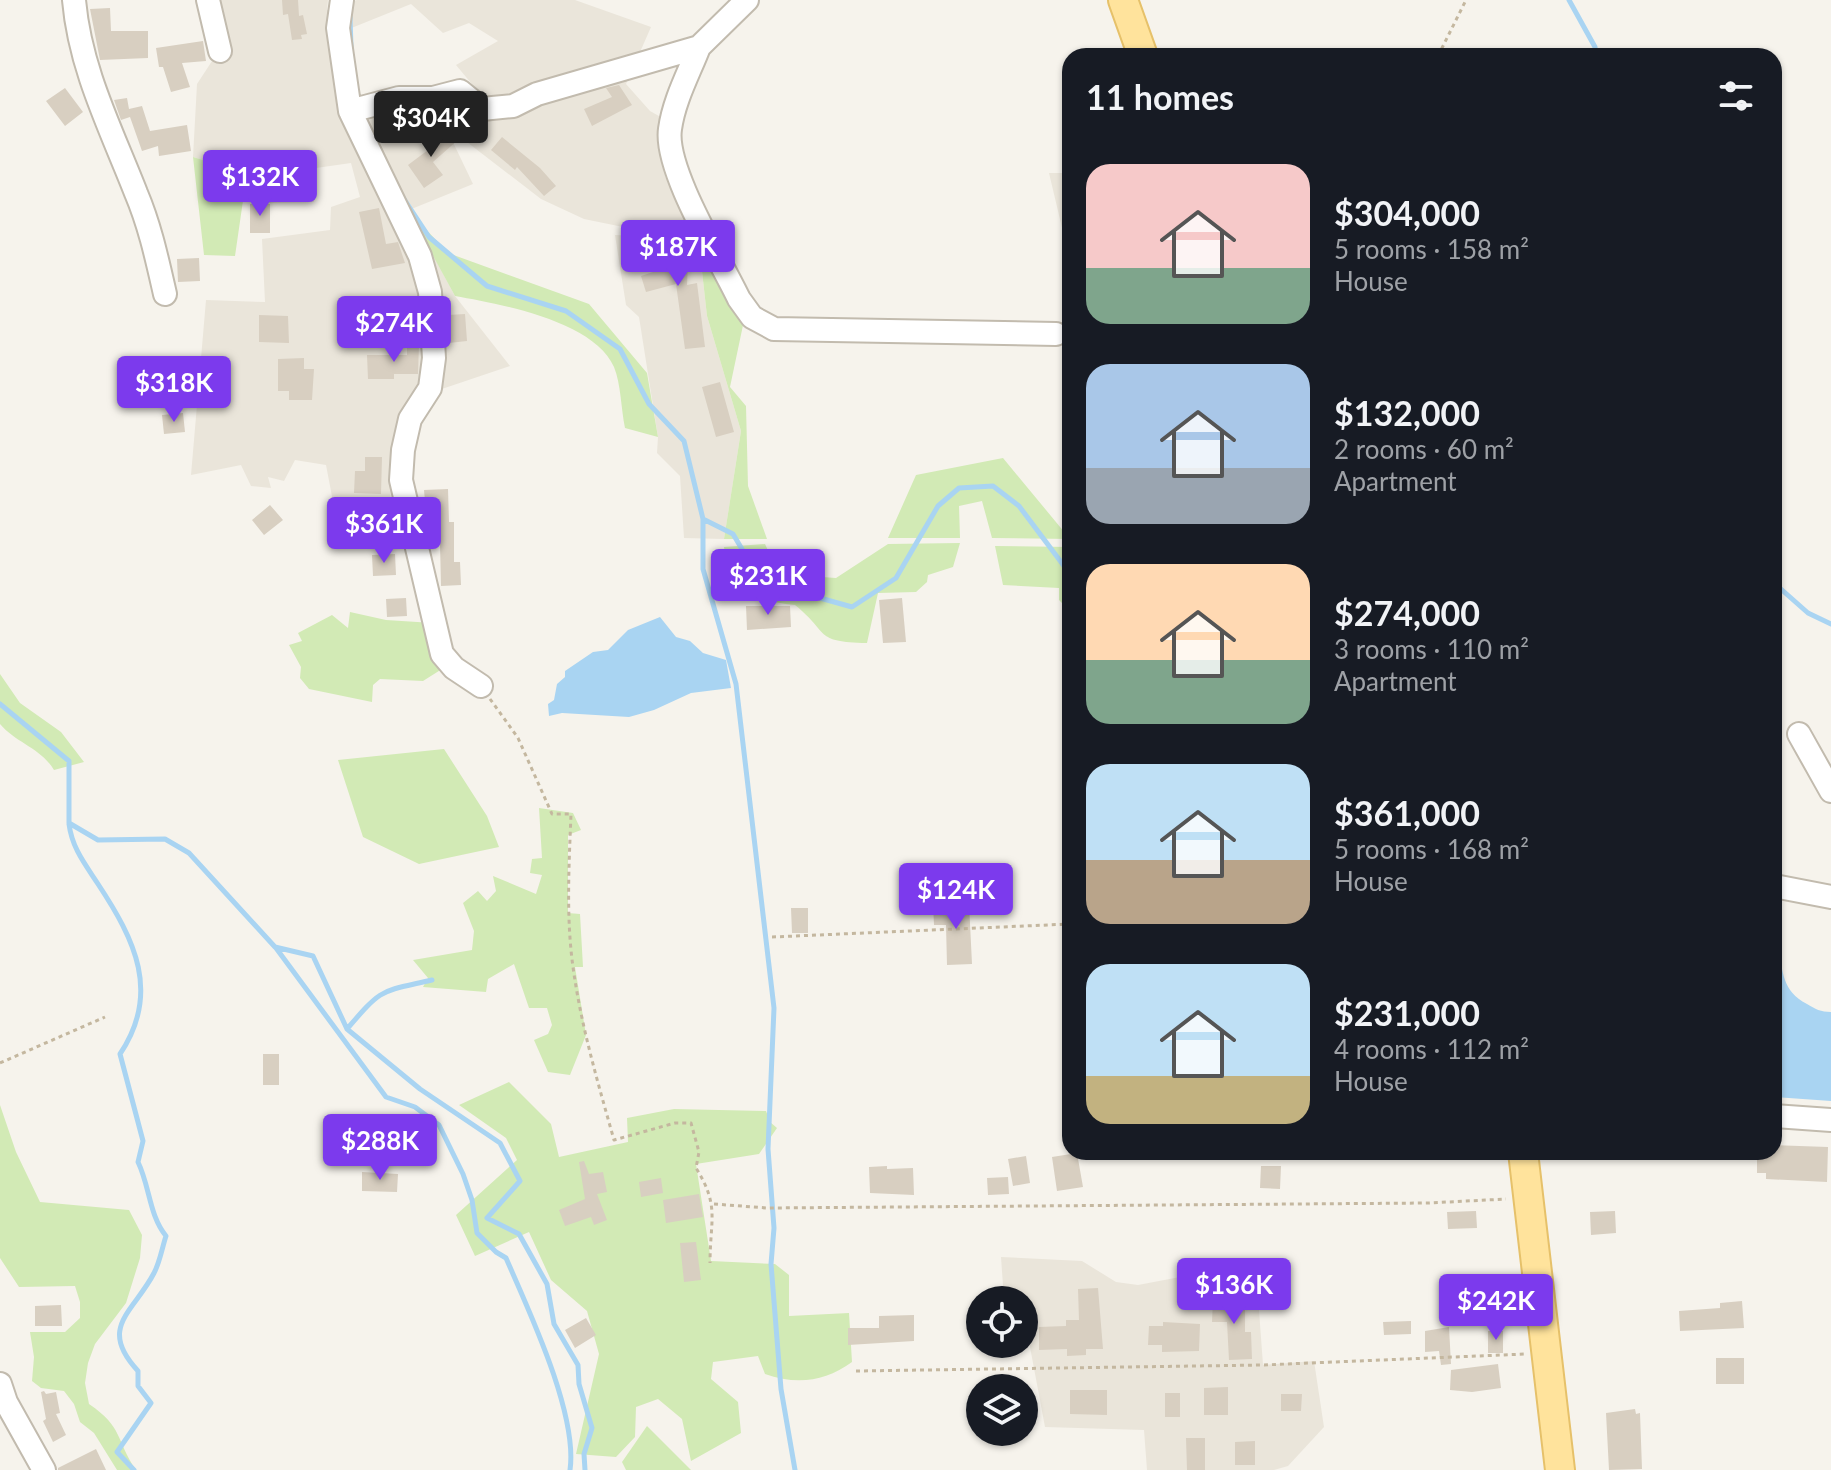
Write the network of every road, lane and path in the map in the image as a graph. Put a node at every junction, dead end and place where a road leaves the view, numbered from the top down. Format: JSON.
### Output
{"nodes":[{"id":1,"x":74,"y":0,"type":"edge"},
{"id":2,"x":208,"y":0,"type":"edge"},
{"id":3,"x":342,"y":0,"type":"edge"},
{"id":4,"x":747,"y":0,"type":"edge"},
{"id":5,"x":1123,"y":0,"type":"edge"},
{"id":6,"x":1466,"y":0,"type":"edge"},
{"id":7,"x":699,"y":47,"type":"junction"},
{"id":8,"x":1140,"y":48,"type":"edge"},
{"id":9,"x":1442,"y":48,"type":"edge"},
{"id":10,"x":220,"y":51,"type":"dead end"},
{"id":11,"x":350,"y":111,"type":"junction"},
{"id":12,"x":165,"y":294,"type":"dead end"},
{"id":13,"x":1056,"y":334,"type":"dead end"},
{"id":14,"x":481,"y":686,"type":"joint"},
{"id":15,"x":1799,"y":734,"type":"dead end"},
{"id":16,"x":1831,"y":791,"type":"edge"},
{"id":17,"x":1782,"y":888,"type":"edge"},
{"id":18,"x":1831,"y":897,"type":"edge"},
{"id":19,"x":1062,"y":924,"type":"edge"},
{"id":20,"x":772,"y":937,"type":"dead end"},
{"id":21,"x":105,"y":1017,"type":"dead end"},
{"id":22,"x":0,"y":1063,"type":"edge"},
{"id":23,"x":1782,"y":1117,"type":"edge"},
{"id":24,"x":1831,"y":1120,"type":"edge"},
{"id":25,"x":1524,"y":1160,"type":"edge"},
{"id":26,"x":1530,"y":1197,"type":"junction"},
{"id":27,"x":714,"y":1204,"type":"junction"},
{"id":28,"x":710,"y":1263,"type":"dead end"},
{"id":29,"x":1545,"y":1353,"type":"junction"},
{"id":30,"x":856,"y":1371,"type":"dead end"},
{"id":31,"x":0,"y":1384,"type":"edge"},
{"id":32,"x":44,"y":1470,"type":"edge"},
{"id":33,"x":1560,"y":1470,"type":"edge"}],
"edges":[{"from":1,"to":12,"type":"street"},
{"from":2,"to":10,"type":"street"},
{"from":3,"to":11,"type":"street"},
{"from":4,"to":7,"type":"street"},
{"from":5,"to":8,"type":"main road"},
{"from":6,"to":9,"type":"path"},
{"from":7,"to":11,"type":"street"},
{"from":7,"to":13,"type":"street"},
{"from":11,"to":14,"type":"street"},
{"from":14,"to":27,"type":"path"},
{"from":15,"to":16,"type":"street"},
{"from":17,"to":18,"type":"street"},
{"from":19,"to":20,"type":"path"},
{"from":21,"to":22,"type":"path"},
{"from":23,"to":24,"type":"street"},
{"from":25,"to":26,"type":"main road"},
{"from":26,"to":27,"type":"path"},
{"from":26,"to":29,"type":"main road"},
{"from":27,"to":28,"type":"path"},
{"from":29,"to":30,"type":"path"},
{"from":29,"to":33,"type":"main road"},
{"from":31,"to":32,"type":"street"}]}
